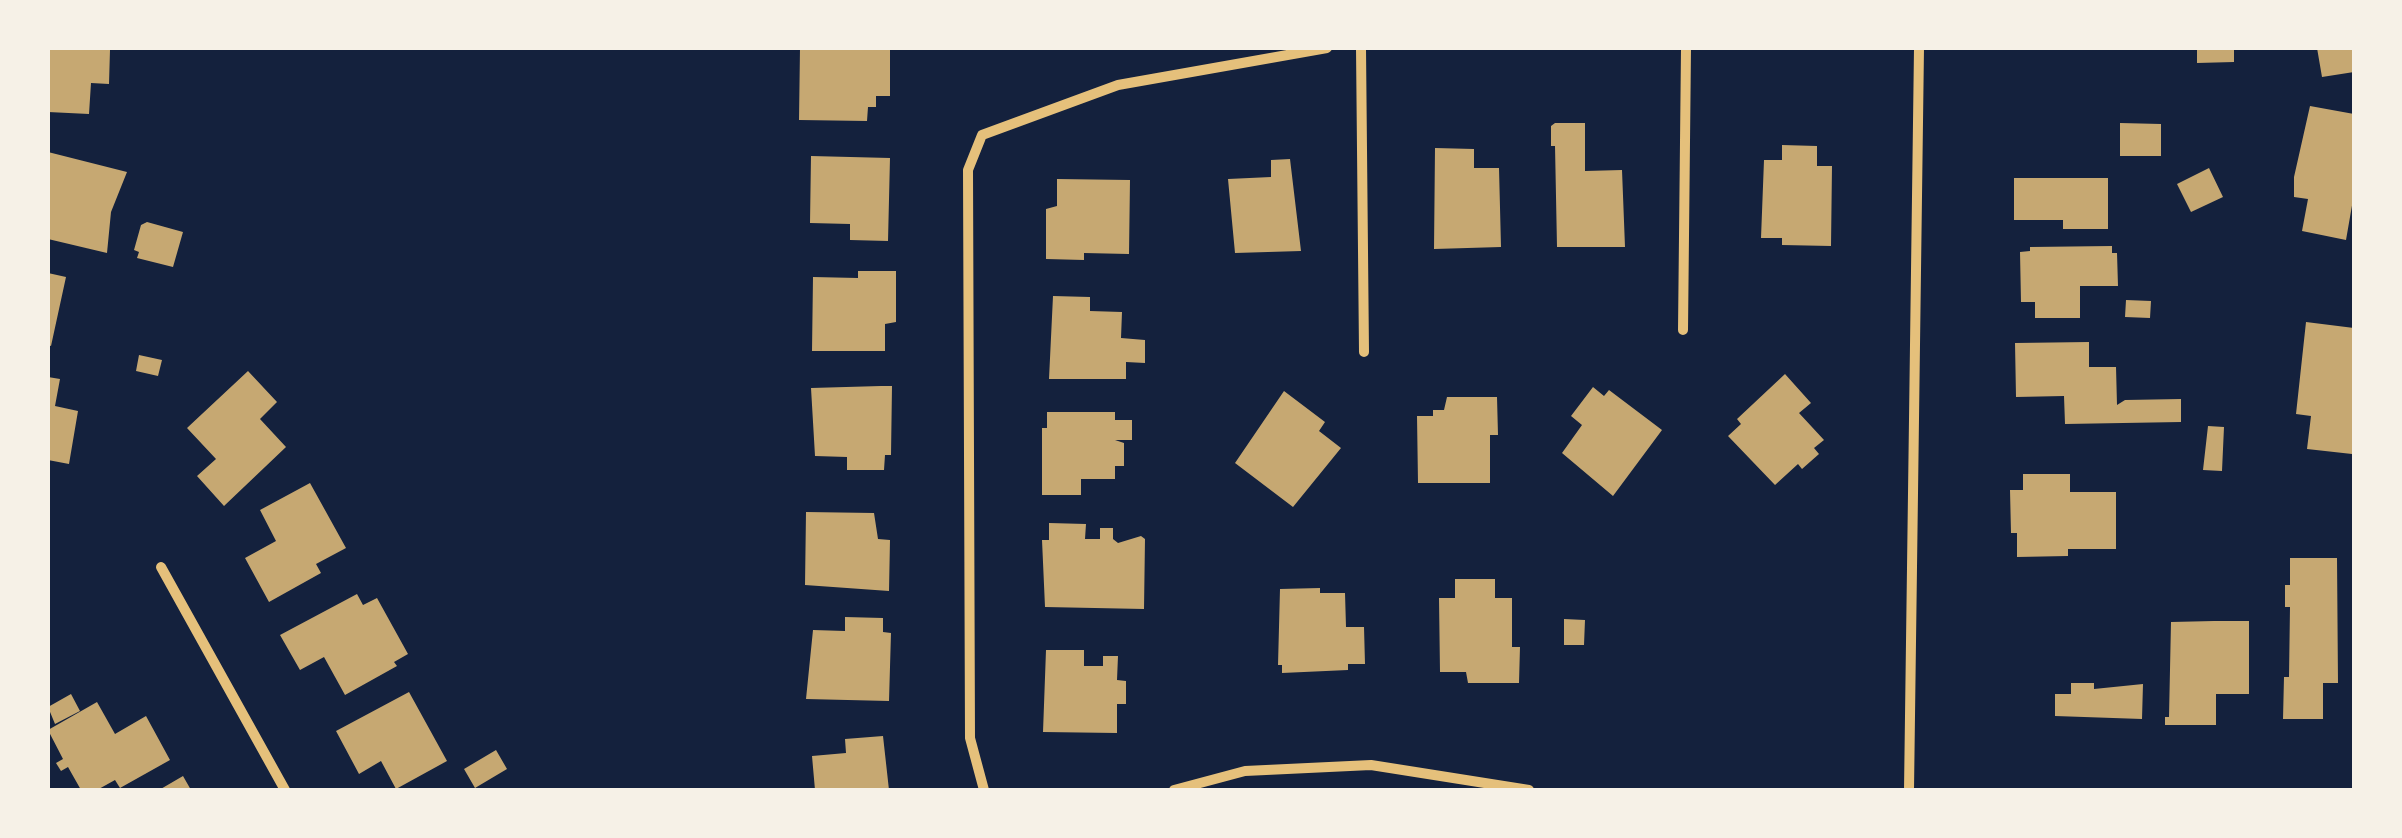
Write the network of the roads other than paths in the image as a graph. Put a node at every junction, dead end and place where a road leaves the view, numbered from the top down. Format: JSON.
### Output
{"nodes":[{"id":1,"x":1326,"y":48,"type":"edge"},
{"id":2,"x":1361,"y":48,"type":"edge"},
{"id":3,"x":1686,"y":48,"type":"edge"},
{"id":4,"x":1919,"y":48,"type":"edge"},
{"id":5,"x":1683,"y":330,"type":"dead end"},
{"id":6,"x":1364,"y":352,"type":"dead end"},
{"id":7,"x":161,"y":568,"type":"dead end"},
{"id":8,"x":284,"y":790,"type":"edge"},
{"id":9,"x":984,"y":790,"type":"edge"},
{"id":10,"x":1174,"y":790,"type":"edge"},
{"id":11,"x":1528,"y":790,"type":"edge"},
{"id":12,"x":1910,"y":790,"type":"edge"}],
"edges":[{"from":1,"to":9,"type":"street"},
{"from":2,"to":6,"type":"street"},
{"from":3,"to":5,"type":"street"},
{"from":4,"to":12,"type":"street"},
{"from":7,"to":8,"type":"street"},
{"from":10,"to":11,"type":"street"}]}
